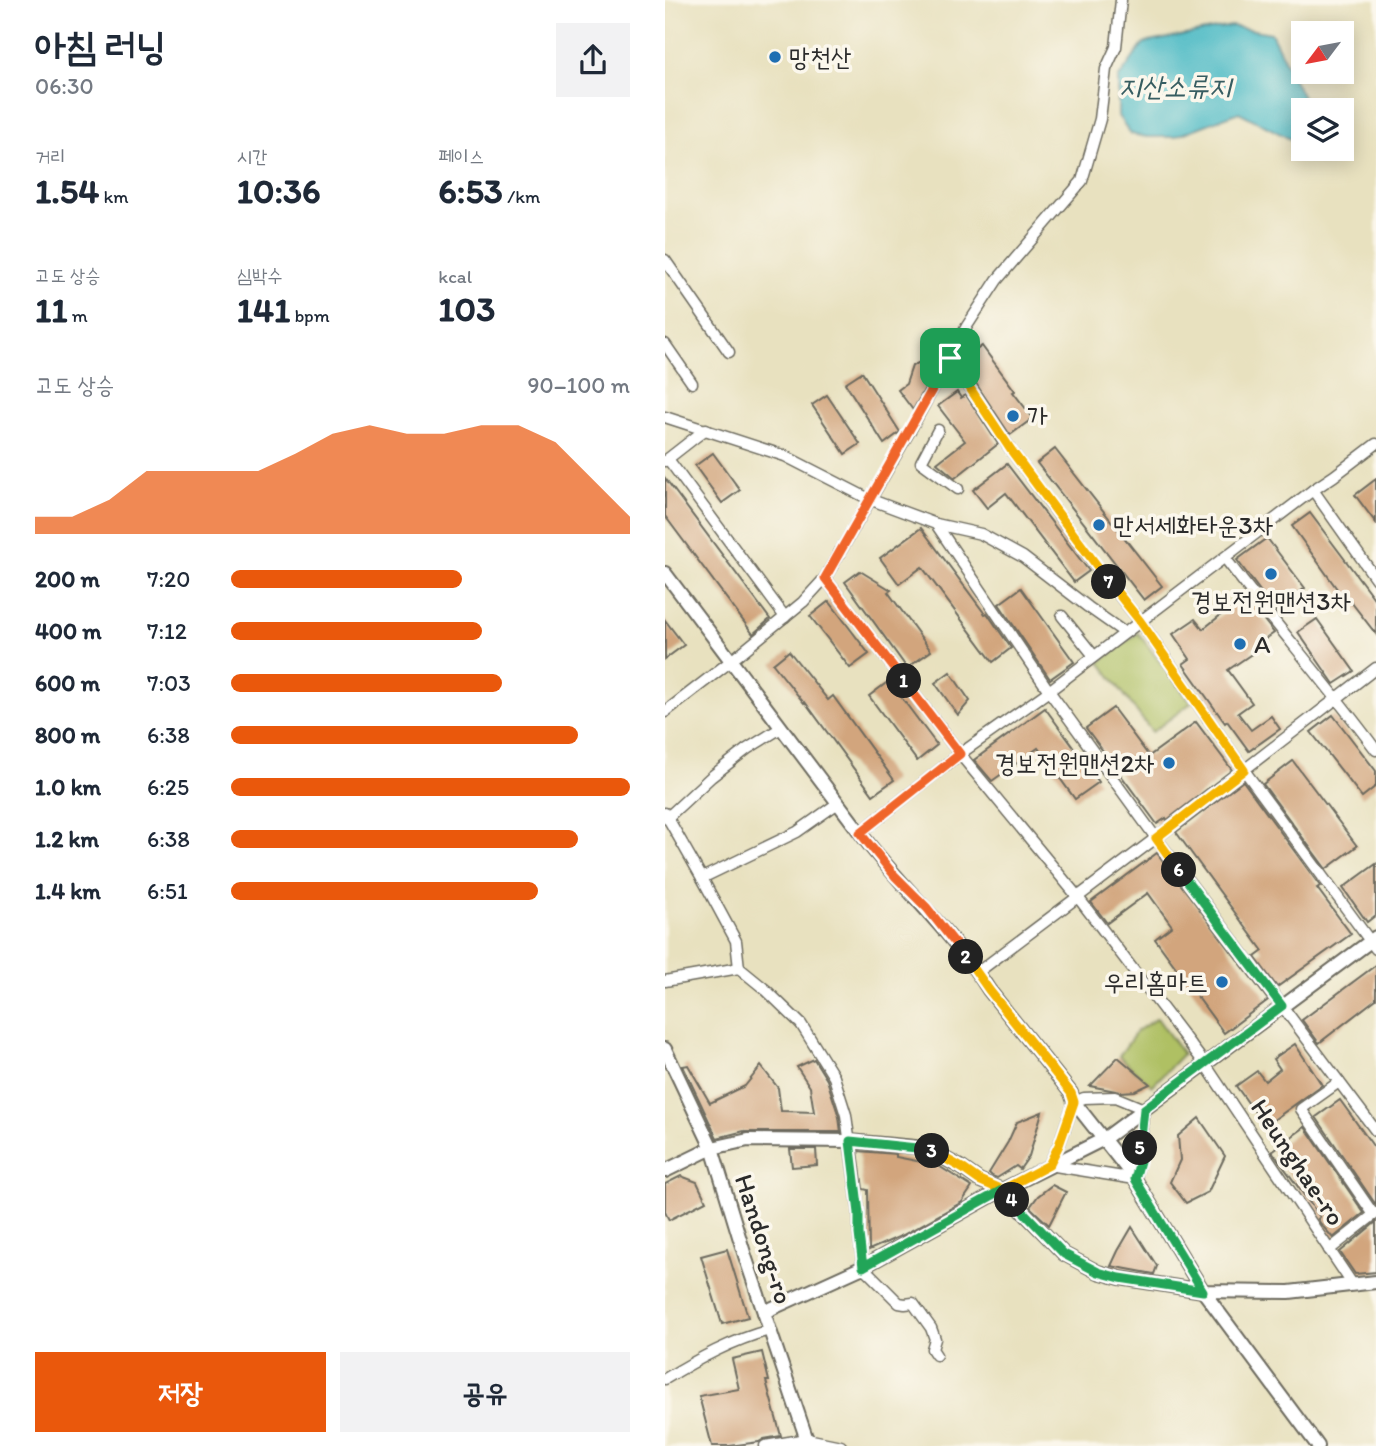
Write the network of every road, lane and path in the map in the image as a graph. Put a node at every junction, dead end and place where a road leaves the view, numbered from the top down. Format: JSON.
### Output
{"nodes":[{"id":1,"x":1121,"y":0,"type":"edge"},
{"id":2,"x":665,"y":260,"type":"edge"},
{"id":3,"x":665,"y":344,"type":"edge"},
{"id":4,"x":729,"y":352,"type":"dead end"},
{"id":5,"x":950,"y":358,"type":"junction"},
{"id":6,"x":692,"y":383,"type":"dead end"},
{"id":7,"x":665,"y":417,"type":"edge"},
{"id":8,"x":706,"y":429,"type":"junction"},
{"id":9,"x":938,"y":430,"type":"dead end"},
{"id":10,"x":1376,"y":444,"type":"edge"},
{"id":11,"x":667,"y":460,"type":"edge"},
{"id":12,"x":958,"y":489,"type":"dead end"},
{"id":13,"x":1313,"y":490,"type":"junction"},
{"id":14,"x":869,"y":499,"type":"junction"},
{"id":15,"x":936,"y":524,"type":"junction"},
{"id":16,"x":1224,"y":558,"type":"junction"},
{"id":17,"x":665,"y":573,"type":"edge"},
{"id":18,"x":825,"y":578,"type":"junction"},
{"id":19,"x":1376,"y":579,"type":"edge"},
{"id":20,"x":1062,"y":616,"type":"dead end"},
{"id":21,"x":785,"y":617,"type":"junction"},
{"id":22,"x":1140,"y":621,"type":"junction"},
{"id":23,"x":1125,"y":633,"type":"junction"},
{"id":24,"x":1094,"y":656,"type":"junction"},
{"id":25,"x":731,"y":661,"type":"junction"},
{"id":26,"x":1376,"y":668,"type":"edge"},
{"id":27,"x":1049,"y":691,"type":"junction"},
{"id":28,"x":1337,"y":697,"type":"junction"},
{"id":29,"x":665,"y":712,"type":"edge"},
{"id":30,"x":781,"y":729,"type":"junction"},
{"id":31,"x":1376,"y":750,"type":"edge"},
{"id":32,"x":960,"y":754,"type":"junction"},
{"id":33,"x":1244,"y":770,"type":"junction"},
{"id":34,"x":838,"y":803,"type":"junction"},
{"id":35,"x":666,"y":816,"type":"edge"},
{"id":36,"x":860,"y":833,"type":"junction"},
{"id":37,"x":1156,"y":838,"type":"junction"},
{"id":38,"x":702,"y":878,"type":"junction"},
{"id":39,"x":1077,"y":896,"type":"junction"},
{"id":40,"x":1374,"y":942,"type":"edge"},
{"id":41,"x":739,"y":968,"type":"junction"},
{"id":42,"x":978,"y":972,"type":"junction"},
{"id":43,"x":665,"y":981,"type":"edge"},
{"id":44,"x":1282,"y":1006,"type":"junction"},
{"id":45,"x":665,"y":1049,"type":"edge"},
{"id":46,"x":1205,"y":1064,"type":"junction"},
{"id":47,"x":1339,"y":1082,"type":"junction"},
{"id":48,"x":1074,"y":1102,"type":"junction"},
{"id":49,"x":1144,"y":1109,"type":"junction"},
{"id":50,"x":1376,"y":1130,"type":"edge"},
{"id":51,"x":1104,"y":1139,"type":"junction"},
{"id":52,"x":850,"y":1141,"type":"junction"},
{"id":53,"x":712,"y":1148,"type":"junction"},
{"id":54,"x":1049,"y":1165,"type":"junction"},
{"id":55,"x":665,"y":1171,"type":"edge"},
{"id":56,"x":1135,"y":1179,"type":"junction"},
{"id":57,"x":1002,"y":1190,"type":"junction"},
{"id":58,"x":1375,"y":1214,"type":"edge"},
{"id":59,"x":1329,"y":1250,"type":"junction"},
{"id":60,"x":863,"y":1267,"type":"junction"},
{"id":61,"x":1376,"y":1282,"type":"edge"},
{"id":62,"x":1353,"y":1285,"type":"junction"},
{"id":63,"x":1203,"y":1291,"type":"junction"},
{"id":64,"x":764,"y":1312,"type":"junction"},
{"id":65,"x":770,"y":1330,"type":"junction"},
{"id":66,"x":936,"y":1355,"type":"dead end"},
{"id":67,"x":665,"y":1379,"type":"edge"},
{"id":68,"x":808,"y":1442,"type":"edge"},
{"id":69,"x":765,"y":1446,"type":"edge"},
{"id":70,"x":841,"y":1446,"type":"edge"},
{"id":71,"x":1318,"y":1446,"type":"edge"}],
"edges":[{"from":1,"to":5,"type":"street"},
{"from":2,"to":4,"type":"street"},
{"from":3,"to":6,"type":"street"},
{"from":5,"to":14,"type":"street"},
{"from":5,"to":22,"type":"street"},
{"from":7,"to":8,"type":"street"},
{"from":8,"to":11,"type":"street"},
{"from":8,"to":14,"type":"street"},
{"from":9,"to":12,"type":"street"},
{"from":10,"to":13,"type":"street"},
{"from":11,"to":21,"type":"street"},
{"from":13,"to":16,"type":"street"},
{"from":13,"to":19,"type":"street"},
{"from":14,"to":15,"type":"street"},
{"from":14,"to":18,"type":"street"},
{"from":15,"to":23,"type":"street"},
{"from":15,"to":27,"type":"street"},
{"from":16,"to":22,"type":"street"},
{"from":16,"to":28,"type":"street"},
{"from":17,"to":25,"type":"street"},
{"from":18,"to":21,"type":"street"},
{"from":18,"to":32,"type":"street","name":"Heunghae-ro"},
{"from":20,"to":24,"type":"street"},
{"from":21,"to":25,"type":"street"},
{"from":22,"to":23,"type":"street"},
{"from":22,"to":33,"type":"street"},
{"from":23,"to":24,"type":"street"},
{"from":24,"to":27,"type":"street"},
{"from":25,"to":29,"type":"street"},
{"from":25,"to":30,"type":"street"},
{"from":26,"to":28,"type":"street"},
{"from":27,"to":32,"type":"street"},
{"from":27,"to":37,"type":"street"},
{"from":28,"to":31,"type":"street"},
{"from":28,"to":33,"type":"street"},
{"from":30,"to":34,"type":"street"},
{"from":30,"to":35,"type":"street"},
{"from":32,"to":36,"type":"street"},
{"from":32,"to":39,"type":"street","name":"Heunghae-ro"},
{"from":33,"to":37,"type":"street"},
{"from":33,"to":40,"type":"street"},
{"from":34,"to":36,"type":"street"},
{"from":34,"to":38,"type":"street"},
{"from":35,"to":38,"type":"street"},
{"from":36,"to":42,"type":"street"},
{"from":37,"to":39,"type":"street"},
{"from":37,"to":44,"type":"street"},
{"from":38,"to":41,"type":"street"},
{"from":39,"to":42,"type":"street"},
{"from":39,"to":46,"type":"street","name":"Heunghae-ro"},
{"from":40,"to":44,"type":"street"},
{"from":41,"to":43,"type":"street"},
{"from":41,"to":52,"type":"street"},
{"from":42,"to":48,"type":"street"},
{"from":44,"to":46,"type":"street"},
{"from":44,"to":47,"type":"street"},
{"from":45,"to":53,"type":"street","name":"Handong-ro"},
{"from":46,"to":49,"type":"street"},
{"from":46,"to":59,"type":"street","name":"Heunghae-ro"},
{"from":47,"to":50,"type":"street"},
{"from":47,"to":58,"type":"street"},
{"from":48,"to":49,"type":"street"},
{"from":48,"to":51,"type":"street"},
{"from":48,"to":54,"type":"street"},
{"from":49,"to":51,"type":"street"},
{"from":49,"to":56,"type":"street"},
{"from":51,"to":54,"type":"street"},
{"from":51,"to":56,"type":"street"},
{"from":52,"to":53,"type":"street"},
{"from":52,"to":57,"type":"street"},
{"from":52,"to":60,"type":"street"},
{"from":53,"to":55,"type":"street"},
{"from":53,"to":64,"type":"street","name":"Handong-ro"},
{"from":54,"to":56,"type":"street"},
{"from":54,"to":57,"type":"street"},
{"from":56,"to":63,"type":"street"},
{"from":57,"to":60,"type":"street"},
{"from":57,"to":63,"type":"street"},
{"from":58,"to":59,"type":"street"},
{"from":59,"to":62,"type":"street","name":"Heunghae-ro"},
{"from":60,"to":64,"type":"street"},
{"from":60,"to":66,"type":"street"},
{"from":61,"to":62,"type":"street"},
{"from":62,"to":63,"type":"street"},
{"from":63,"to":71,"type":"street"},
{"from":64,"to":65,"type":"street","name":"Handong-ro"},
{"from":65,"to":67,"type":"street"},
{"from":65,"to":68,"type":"street","name":"Handong-ro"},
{"from":68,"to":69,"type":"street"},
{"from":68,"to":70,"type":"street"}]}
